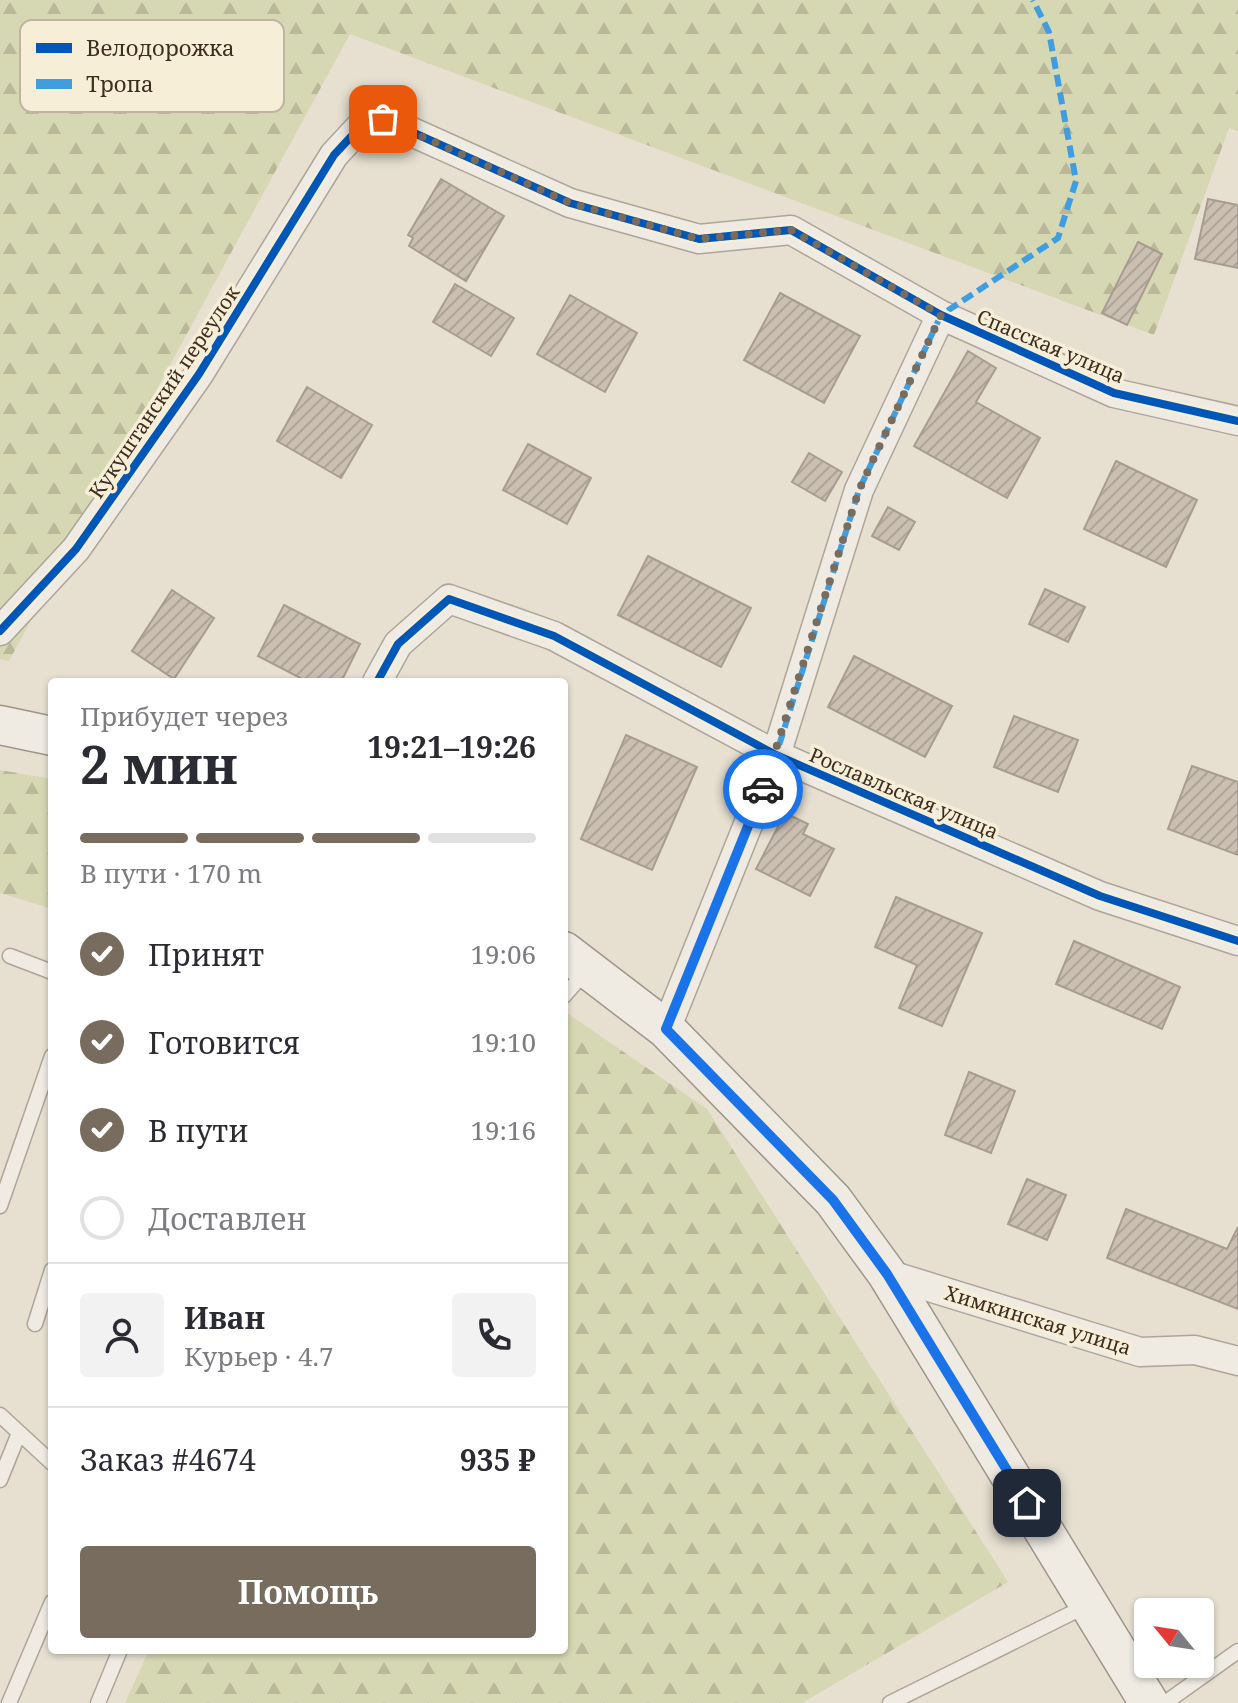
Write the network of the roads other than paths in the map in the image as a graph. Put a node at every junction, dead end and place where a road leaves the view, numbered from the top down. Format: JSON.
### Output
{"nodes":[{"id":1,"x":334,"y":155,"type":"joint"},
{"id":2,"x":941,"y":315,"type":"junction"},
{"id":3,"x":1238,"y":421,"type":"edge"},
{"id":4,"x":0,"y":631,"type":"edge"},
{"id":5,"x":379,"y":678,"type":"edge"},
{"id":6,"x":0,"y":725,"type":"edge"},
{"id":7,"x":48,"y":735,"type":"edge"},
{"id":8,"x":776,"y":755,"type":"junction"},
{"id":9,"x":1238,"y":941,"type":"edge"},
{"id":10,"x":10,"y":956,"type":"dead end"},
{"id":11,"x":576,"y":959,"type":"edge"},
{"id":12,"x":48,"y":970,"type":"edge"},
{"id":13,"x":568,"y":984,"type":"edge"},
{"id":14,"x":666,"y":1029,"type":"junction"},
{"id":15,"x":48,"y":1068,"type":"edge"},
{"id":16,"x":0,"y":1206,"type":"edge"},
{"id":17,"x":887,"y":1274,"type":"junction"},
{"id":18,"x":48,"y":1283,"type":"edge"},
{"id":19,"x":35,"y":1324,"type":"dead end"},
{"id":20,"x":1238,"y":1361,"type":"edge"},
{"id":21,"x":0,"y":1415,"type":"edge"},
{"id":22,"x":19,"y":1433,"type":"junction"},
{"id":23,"x":48,"y":1459,"type":"edge"},
{"id":24,"x":0,"y":1480,"type":"edge"},
{"id":25,"x":1089,"y":1604,"type":"junction"},
{"id":26,"x":48,"y":1611,"type":"edge"},
{"id":27,"x":1238,"y":1651,"type":"edge"},
{"id":28,"x":118,"y":1654,"type":"edge"},
{"id":29,"x":9,"y":1703,"type":"edge"},
{"id":30,"x":98,"y":1703,"type":"edge"},
{"id":31,"x":890,"y":1703,"type":"edge"},
{"id":32,"x":1149,"y":1703,"type":"edge"},
{"id":33,"x":1165,"y":1703,"type":"edge"}],
"edges":[{"from":1,"to":2,"type":"street","name":"Спасская улица"},
{"from":1,"to":4,"type":"street","name":"Кукуштанский переулок"},
{"from":2,"to":3,"type":"street","name":"Спасская улица"},
{"from":2,"to":8,"type":"street"},
{"from":5,"to":8,"type":"street","name":"Рославльская улица"},
{"from":6,"to":7,"type":"street"},
{"from":8,"to":9,"type":"street","name":"Рославльская улица"},
{"from":8,"to":14,"type":"street"},
{"from":10,"to":12,"type":"lane"},
{"from":11,"to":13,"type":"lane"},
{"from":11,"to":14,"type":"street"},
{"from":14,"to":17,"type":"street"},
{"from":15,"to":16,"type":"lane"},
{"from":17,"to":20,"type":"street","name":"Химкинская улица"},
{"from":17,"to":25,"type":"street"},
{"from":18,"to":19,"type":"lane"},
{"from":21,"to":22,"type":"lane"},
{"from":22,"to":23,"type":"lane"},
{"from":22,"to":24,"type":"lane"},
{"from":25,"to":31,"type":"lane"},
{"from":25,"to":32,"type":"street"},
{"from":26,"to":29,"type":"lane"},
{"from":27,"to":33,"type":"lane"},
{"from":28,"to":30,"type":"lane"}]}
